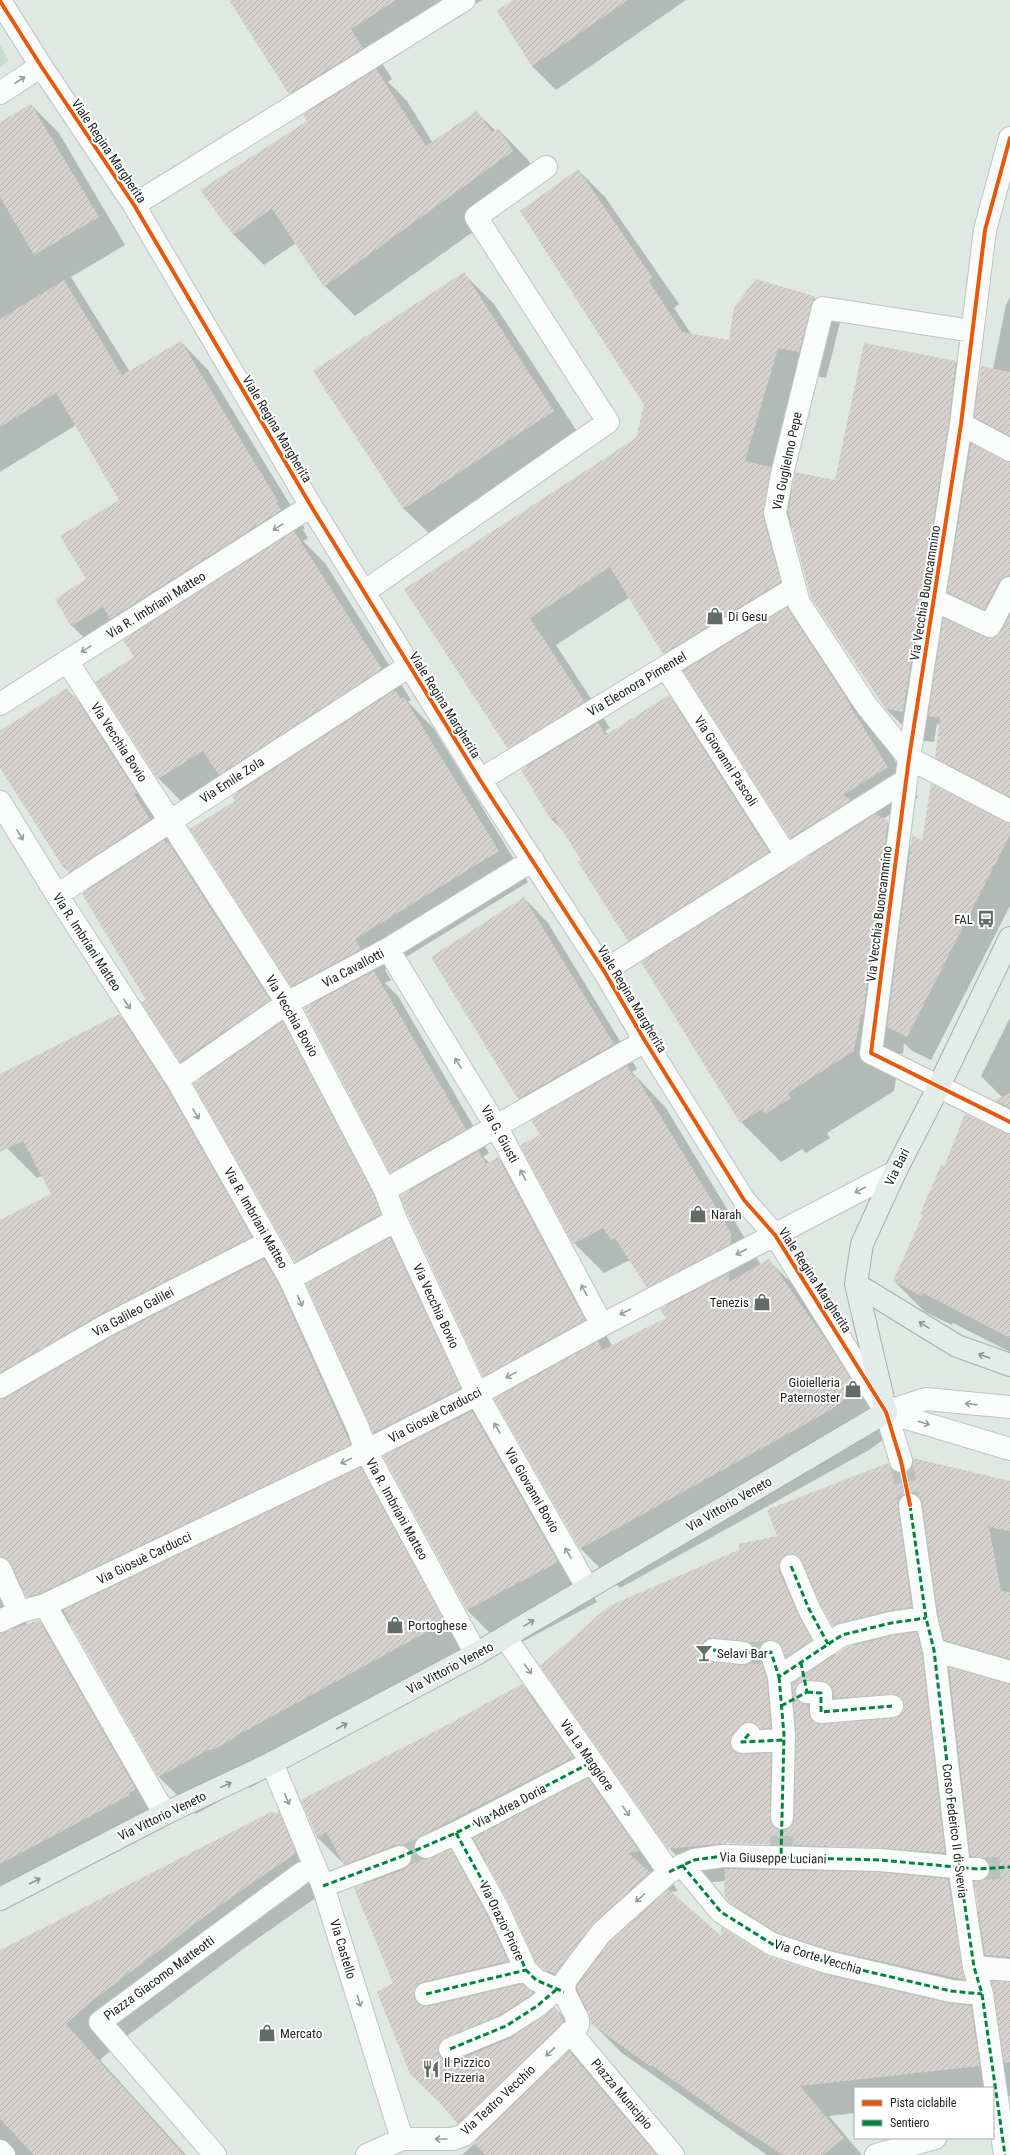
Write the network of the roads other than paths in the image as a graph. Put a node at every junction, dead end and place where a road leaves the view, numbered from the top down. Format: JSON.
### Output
{"nodes":[{"id":1,"x":464,"y":0,"type":"edge"},
{"id":2,"x":0,"y":1,"type":"edge"},
{"id":3,"x":41,"y":66,"type":"junction"},
{"id":4,"x":0,"y":93,"type":"edge"},
{"id":5,"x":1010,"y":138,"type":"edge"},
{"id":6,"x":546,"y":167,"type":"dead end"},
{"id":7,"x":134,"y":205,"type":"junction"},
{"id":8,"x":972,"y":331,"type":"junction"},
{"id":9,"x":961,"y":424,"type":"junction"},
{"id":10,"x":1010,"y":450,"type":"edge"},
{"id":11,"x":311,"y":506,"type":"junction"},
{"id":12,"x":795,"y":588,"type":"junction"},
{"id":13,"x":1010,"y":588,"type":"edge"},
{"id":14,"x":364,"y":592,"type":"junction"},
{"id":15,"x":934,"y":600,"type":"junction"},
{"id":16,"x":67,"y":661,"type":"junction"},
{"id":17,"x":409,"y":666,"type":"junction"},
{"id":18,"x":666,"y":667,"type":"junction"},
{"id":19,"x":0,"y":704,"type":"edge"},
{"id":20,"x":909,"y":758,"type":"junction"},
{"id":21,"x":480,"y":780,"type":"junction"},
{"id":22,"x":906,"y":780,"type":"junction"},
{"id":23,"x":0,"y":802,"type":"edge"},
{"id":24,"x":1010,"y":811,"type":"edge"},
{"id":25,"x":169,"y":821,"type":"junction"},
{"id":26,"x":786,"y":855,"type":"junction"},
{"id":27,"x":533,"y":860,"type":"junction"},
{"id":28,"x":57,"y":895,"type":"junction"},
{"id":29,"x":1010,"y":938,"type":"edge"},
{"id":30,"x":388,"y":949,"type":"junction"},
{"id":31,"x":604,"y":971,"type":"junction"},
{"id":32,"x":286,"y":1003,"type":"junction"},
{"id":33,"x":645,"y":1041,"type":"junction"},
{"id":34,"x":177,"y":1080,"type":"junction"},
{"id":35,"x":939,"y":1086,"type":"junction"},
{"id":36,"x":1010,"y":1122,"type":"edge"},
{"id":37,"x":496,"y":1126,"type":"junction"},
{"id":38,"x":895,"y":1172,"type":"junction"},
{"id":39,"x":385,"y":1190,"type":"junction"},
{"id":40,"x":396,"y":1220,"type":"junction"},
{"id":41,"x":775,"y":1234,"type":"junction"},
{"id":42,"x":269,"y":1242,"type":"junction"},
{"id":43,"x":290,"y":1279,"type":"junction"},
{"id":44,"x":856,"y":1284,"type":"junction"},
{"id":45,"x":602,"y":1324,"type":"junction"},
{"id":46,"x":1010,"y":1365,"type":"edge"},
{"id":47,"x":0,"y":1387,"type":"edge"},
{"id":48,"x":477,"y":1394,"type":"junction"},
{"id":49,"x":1010,"y":1407,"type":"edge"},
{"id":50,"x":886,"y":1412,"type":"junction"},
{"id":51,"x":1010,"y":1449,"type":"edge"},
{"id":52,"x":366,"y":1451,"type":"junction"},
{"id":53,"x":901,"y":1461,"type":"tunnel mouth"},
{"id":54,"x":910,"y":1505,"type":"tunnel mouth"},
{"id":55,"x":791,"y":1566,"type":"dead end"},
{"id":56,"x":0,"y":1569,"type":"edge"},
{"id":57,"x":587,"y":1587,"type":"junction"},
{"id":58,"x":45,"y":1605,"type":"junction"},
{"id":59,"x":20,"y":1612,"type":"junction"},
{"id":60,"x":926,"y":1618,"type":"junction"},
{"id":61,"x":0,"y":1622,"type":"edge"},
{"id":62,"x":506,"y":1637,"type":"junction"},
{"id":63,"x":828,"y":1644,"type":"junction"},
{"id":64,"x":714,"y":1650,"type":"dead end"},
{"id":65,"x":934,"y":1650,"type":"junction"},
{"id":66,"x":771,"y":1652,"type":"dead end"},
{"id":67,"x":743,"y":1653,"type":"tunnel mouth"},
{"id":68,"x":476,"y":1654,"type":"junction"},
{"id":69,"x":801,"y":1663,"type":"junction"},
{"id":70,"x":1010,"y":1672,"type":"edge"},
{"id":71,"x":780,"y":1677,"type":"junction"},
{"id":72,"x":807,"y":1692,"type":"junction"},
{"id":73,"x":782,"y":1706,"type":"junction"},
{"id":74,"x":892,"y":1706,"type":"dead end"},
{"id":75,"x":749,"y":1734,"type":"dead end"},
{"id":76,"x":784,"y":1740,"type":"junction"},
{"id":77,"x":592,"y":1762,"type":"junction"},
{"id":78,"x":272,"y":1763,"type":"junction"},
{"id":79,"x":166,"y":1813,"type":"junction"},
{"id":80,"x":782,"y":1818,"type":"tunnel mouth"},
{"id":81,"x":456,"y":1833,"type":"junction"},
{"id":82,"x":426,"y":1847,"type":"tunnel mouth"},
{"id":83,"x":400,"y":1857,"type":"tunnel mouth"},
{"id":84,"x":969,"y":1867,"type":"junction"},
{"id":85,"x":675,"y":1869,"type":"junction"},
{"id":86,"x":302,"y":1873,"type":"dead end"},
{"id":87,"x":323,"y":1886,"type":"junction"},
{"id":88,"x":0,"y":1899,"type":"edge"},
{"id":89,"x":974,"y":1966,"type":"junction"},
{"id":90,"x":526,"y":1970,"type":"junction"},
{"id":91,"x":1010,"y":1970,"type":"edge"},
{"id":92,"x":561,"y":1991,"type":"junction"},
{"id":93,"x":426,"y":1994,"type":"dead end"},
{"id":94,"x":982,"y":1994,"type":"junction"},
{"id":95,"x":574,"y":2028,"type":"junction"},
{"id":96,"x":450,"y":2049,"type":"dead end"},
{"id":97,"x":992,"y":2087,"type":"edge"},
{"id":98,"x":994,"y":2105,"type":"edge"},
{"id":99,"x":996,"y":2124,"type":"edge"},
{"id":100,"x":402,"y":2139,"type":"junction"},
{"id":101,"x":932,"y":2139,"type":"edge"},
{"id":102,"x":0,"y":2151,"type":"edge"},
{"id":103,"x":4,"y":2155,"type":"edge"},
{"id":104,"x":215,"y":2155,"type":"edge"},
{"id":105,"x":367,"y":2155,"type":"edge"},
{"id":106,"x":674,"y":2155,"type":"edge"},
{"id":107,"x":876,"y":2155,"type":"edge"},
{"id":108,"x":1005,"y":2155,"type":"edge"}],
"edges":[{"from":1,"to":7,"type":"street"},
{"from":2,"to":3,"type":"street","name":"Viale Regina Margherita"},
{"from":4,"to":3,"type":"street","one_way":true},
{"from":3,"to":7,"type":"street","name":"Viale Regina Margherita"},
{"from":5,"to":8,"type":"street","name":"Via Vecchia Buoncammino"},
{"from":6,"to":14,"type":"street"},
{"from":7,"to":11,"type":"street","name":"Viale Regina Margherita"},
{"from":8,"to":9,"type":"street","name":"Via Vecchia Buoncammino"},
{"from":8,"to":12,"type":"street","name":"Via Guglielmo Pepe"},
{"from":9,"to":10,"type":"street"},
{"from":9,"to":15,"type":"street","name":"Via Vecchia Buoncammino"},
{"from":11,"to":14,"type":"street","name":"Viale Regina Margherita"},
{"from":11,"to":16,"type":"street","name":"Via R. Imbriani Matteo","one_way":true},
{"from":12,"to":18,"type":"street","name":"Via Eleonora Pimentel"},
{"from":12,"to":20,"type":"street","name":"Via Guglielmo Pepe"},
{"from":13,"to":15,"type":"street"},
{"from":14,"to":17,"type":"street","name":"Viale Regina Margherita"},
{"from":15,"to":20,"type":"street","name":"Via Vecchia Buoncammino"},
{"from":16,"to":19,"type":"street","name":"Via R. Imbriani Matteo"},
{"from":16,"to":25,"type":"street","name":"Via Vecchia Bovio"},
{"from":17,"to":21,"type":"street","name":"Viale Regina Margherita"},
{"from":17,"to":25,"type":"street","name":"Via Emile Zola"},
{"from":18,"to":21,"type":"street","name":"Via Eleonora Pimentel"},
{"from":18,"to":26,"type":"street","name":"Via Giovanni Pascoli"},
{"from":20,"to":22,"type":"street","name":"Via Vecchia Buoncammino"},
{"from":20,"to":24,"type":"street","name":"Via Guglielmo Pepe"},
{"from":21,"to":27,"type":"street","name":"Viale Regina Margherita"},
{"from":22,"to":26,"type":"street"},
{"from":22,"to":35,"type":"street","name":"Via Vecchia Buoncammino"},
{"from":23,"to":28,"type":"street","name":"Via R. Imbriani Matteo","one_way":true},
{"from":25,"to":28,"type":"street","name":"Via Emile Zola"},
{"from":25,"to":32,"type":"street","name":"Via Vecchia Bovio"},
{"from":26,"to":31,"type":"street"},
{"from":27,"to":30,"type":"street","name":"Via Cavallotti"},
{"from":27,"to":31,"type":"street","name":"Viale Regina Margherita"},
{"from":28,"to":34,"type":"street","name":"Via R. Imbriani Matteo","one_way":true},
{"from":29,"to":35,"type":"main road","name":"Via Bari"},
{"from":30,"to":32,"type":"street","name":"Via Cavallotti"},
{"from":37,"to":30,"type":"street","name":"Via G. Giusti","one_way":true},
{"from":31,"to":33,"type":"street","name":"Viale Regina Margherita"},
{"from":32,"to":34,"type":"street","name":"Via Cavallotti"},
{"from":32,"to":39,"type":"street","name":"Via Vecchia Bovio"},
{"from":33,"to":37,"type":"street"},
{"from":33,"to":41,"type":"street","name":"Viale Regina Margherita"},
{"from":34,"to":42,"type":"street","name":"Via R. Imbriani Matteo","one_way":true},
{"from":35,"to":36,"type":"street"},
{"from":35,"to":38,"type":"main road","name":"Via Bari"},
{"from":37,"to":39,"type":"street"},
{"from":45,"to":37,"type":"street","name":"Via G. Giusti","one_way":true},
{"from":38,"to":41,"type":"street","name":"Via Giosuè Carducci","one_way":true},
{"from":38,"to":44,"type":"main road","name":"Via Bari"},
{"from":39,"to":40,"type":"street","name":"Via Vecchia Bovio"},
{"from":40,"to":43,"type":"street"},
{"from":40,"to":48,"type":"street","name":"Via Vecchia Bovio"},
{"from":41,"to":45,"type":"street","name":"Via Giosuè Carducci","one_way":true},
{"from":41,"to":50,"type":"street","name":"Viale Regina Margherita"},
{"from":42,"to":43,"type":"street","name":"Via R. Imbriani Matteo"},
{"from":42,"to":47,"type":"street","name":"Via Galileo Galilei"},
{"from":43,"to":52,"type":"street","name":"Via R. Imbriani Matteo","one_way":true},
{"from":46,"to":44,"type":"main road","one_way":true},
{"from":44,"to":50,"type":"main road","name":"Via Bari"},
{"from":45,"to":48,"type":"street","name":"Via Giosuè Carducci","one_way":true},
{"from":48,"to":52,"type":"street","name":"Via Giosuè Carducci"},
{"from":57,"to":48,"type":"street","name":"Via Giovanni Bovio","one_way":true},
{"from":49,"to":50,"type":"street","one_way":true},
{"from":50,"to":51,"type":"street","one_way":true},
{"from":50,"to":53,"type":"street"},
{"from":50,"to":57,"type":"main road","name":"Via Vittorio Veneto"},
{"from":52,"to":58,"type":"street","name":"Via Giosuè Carducci","one_way":true},
{"from":52,"to":68,"type":"street","name":"Via R. Imbriani Matteo"},
{"from":54,"to":60,"type":"street","name":"Corso Federico II di Svevia"},
{"from":55,"to":63,"type":"street"},
{"from":56,"to":59,"type":"street"},
{"from":62,"to":57,"type":"main road","name":"Via Vittorio Veneto","one_way":true},
{"from":58,"to":59,"type":"street","name":"Via Giosuè Carducci"},
{"from":58,"to":79,"type":"street"},
{"from":59,"to":61,"type":"street","name":"Via Giosuè Carducci"},
{"from":60,"to":63,"type":"street"},
{"from":60,"to":65,"type":"street","name":"Corso Federico II di Svevia"},
{"from":62,"to":68,"type":"main road","name":"Via Vittorio Veneto"},
{"from":62,"to":77,"type":"street","name":"Via La Maggiore","one_way":true},
{"from":63,"to":69,"type":"street"},
{"from":64,"to":67,"type":"street"},
{"from":65,"to":70,"type":"street"},
{"from":65,"to":84,"type":"street","name":"Corso Federico II di Svevia"},
{"from":66,"to":71,"type":"street"},
{"from":78,"to":68,"type":"main road","name":"Via Vittorio Veneto","one_way":true},
{"from":69,"to":71,"type":"street"},
{"from":69,"to":72,"type":"street"},
{"from":71,"to":73,"type":"street"},
{"from":72,"to":73,"type":"street"},
{"from":72,"to":74,"type":"street"},
{"from":73,"to":76,"type":"street"},
{"from":75,"to":76,"type":"street"},
{"from":76,"to":80,"type":"street"},
{"from":77,"to":81,"type":"street","name":"Via Adrea Doria"},
{"from":77,"to":85,"type":"street","name":"Via La Maggiore","one_way":true},
{"from":79,"to":78,"type":"main road","name":"Via Vittorio Veneto","one_way":true},
{"from":78,"to":87,"type":"street","name":"Via Castello","one_way":true},
{"from":88,"to":79,"type":"main road","name":"Via Vittorio Veneto","one_way":true},
{"from":81,"to":82,"type":"street","name":"Via Adrea Doria"},
{"from":81,"to":90,"type":"street","name":"Via Orazio Priore"},
{"from":83,"to":87,"type":"street"},
{"from":84,"to":85,"type":"street","name":"Via Giuseppe Luciani"},
{"from":84,"to":89,"type":"street","name":"Corso Federico II di Svevia"},
{"from":85,"to":92,"type":"street","name":"Via Giuseppe Luciani","one_way":true},
{"from":85,"to":94,"type":"street","name":"Via Corte Vecchia"},
{"from":86,"to":104,"type":"street","name":"Piazza Giacomo Matteotti"},
{"from":87,"to":100,"type":"street","name":"Via Castello","one_way":true},
{"from":89,"to":91,"type":"street"},
{"from":89,"to":94,"type":"street","name":"Corso Federico II di Svevia"},
{"from":90,"to":92,"type":"street","name":"Via Orazio Priore"},
{"from":90,"to":93,"type":"street"},
{"from":92,"to":95,"type":"street"},
{"from":92,"to":96,"type":"street"},
{"from":94,"to":97,"type":"street","name":"Corso Federico II di Svevia"},
{"from":95,"to":100,"type":"street","name":"Via Teatro Vecchio","one_way":true},
{"from":95,"to":106,"type":"street","name":"Piazza Municipio"},
{"from":98,"to":99,"type":"street","name":"Corso Federico II di Svevia"},
{"from":99,"to":108,"type":"street","name":"Corso Federico II di Svevia"},
{"from":100,"to":105,"type":"street"},
{"from":101,"to":107,"type":"street"},
{"from":102,"to":103,"type":"street"}]}
